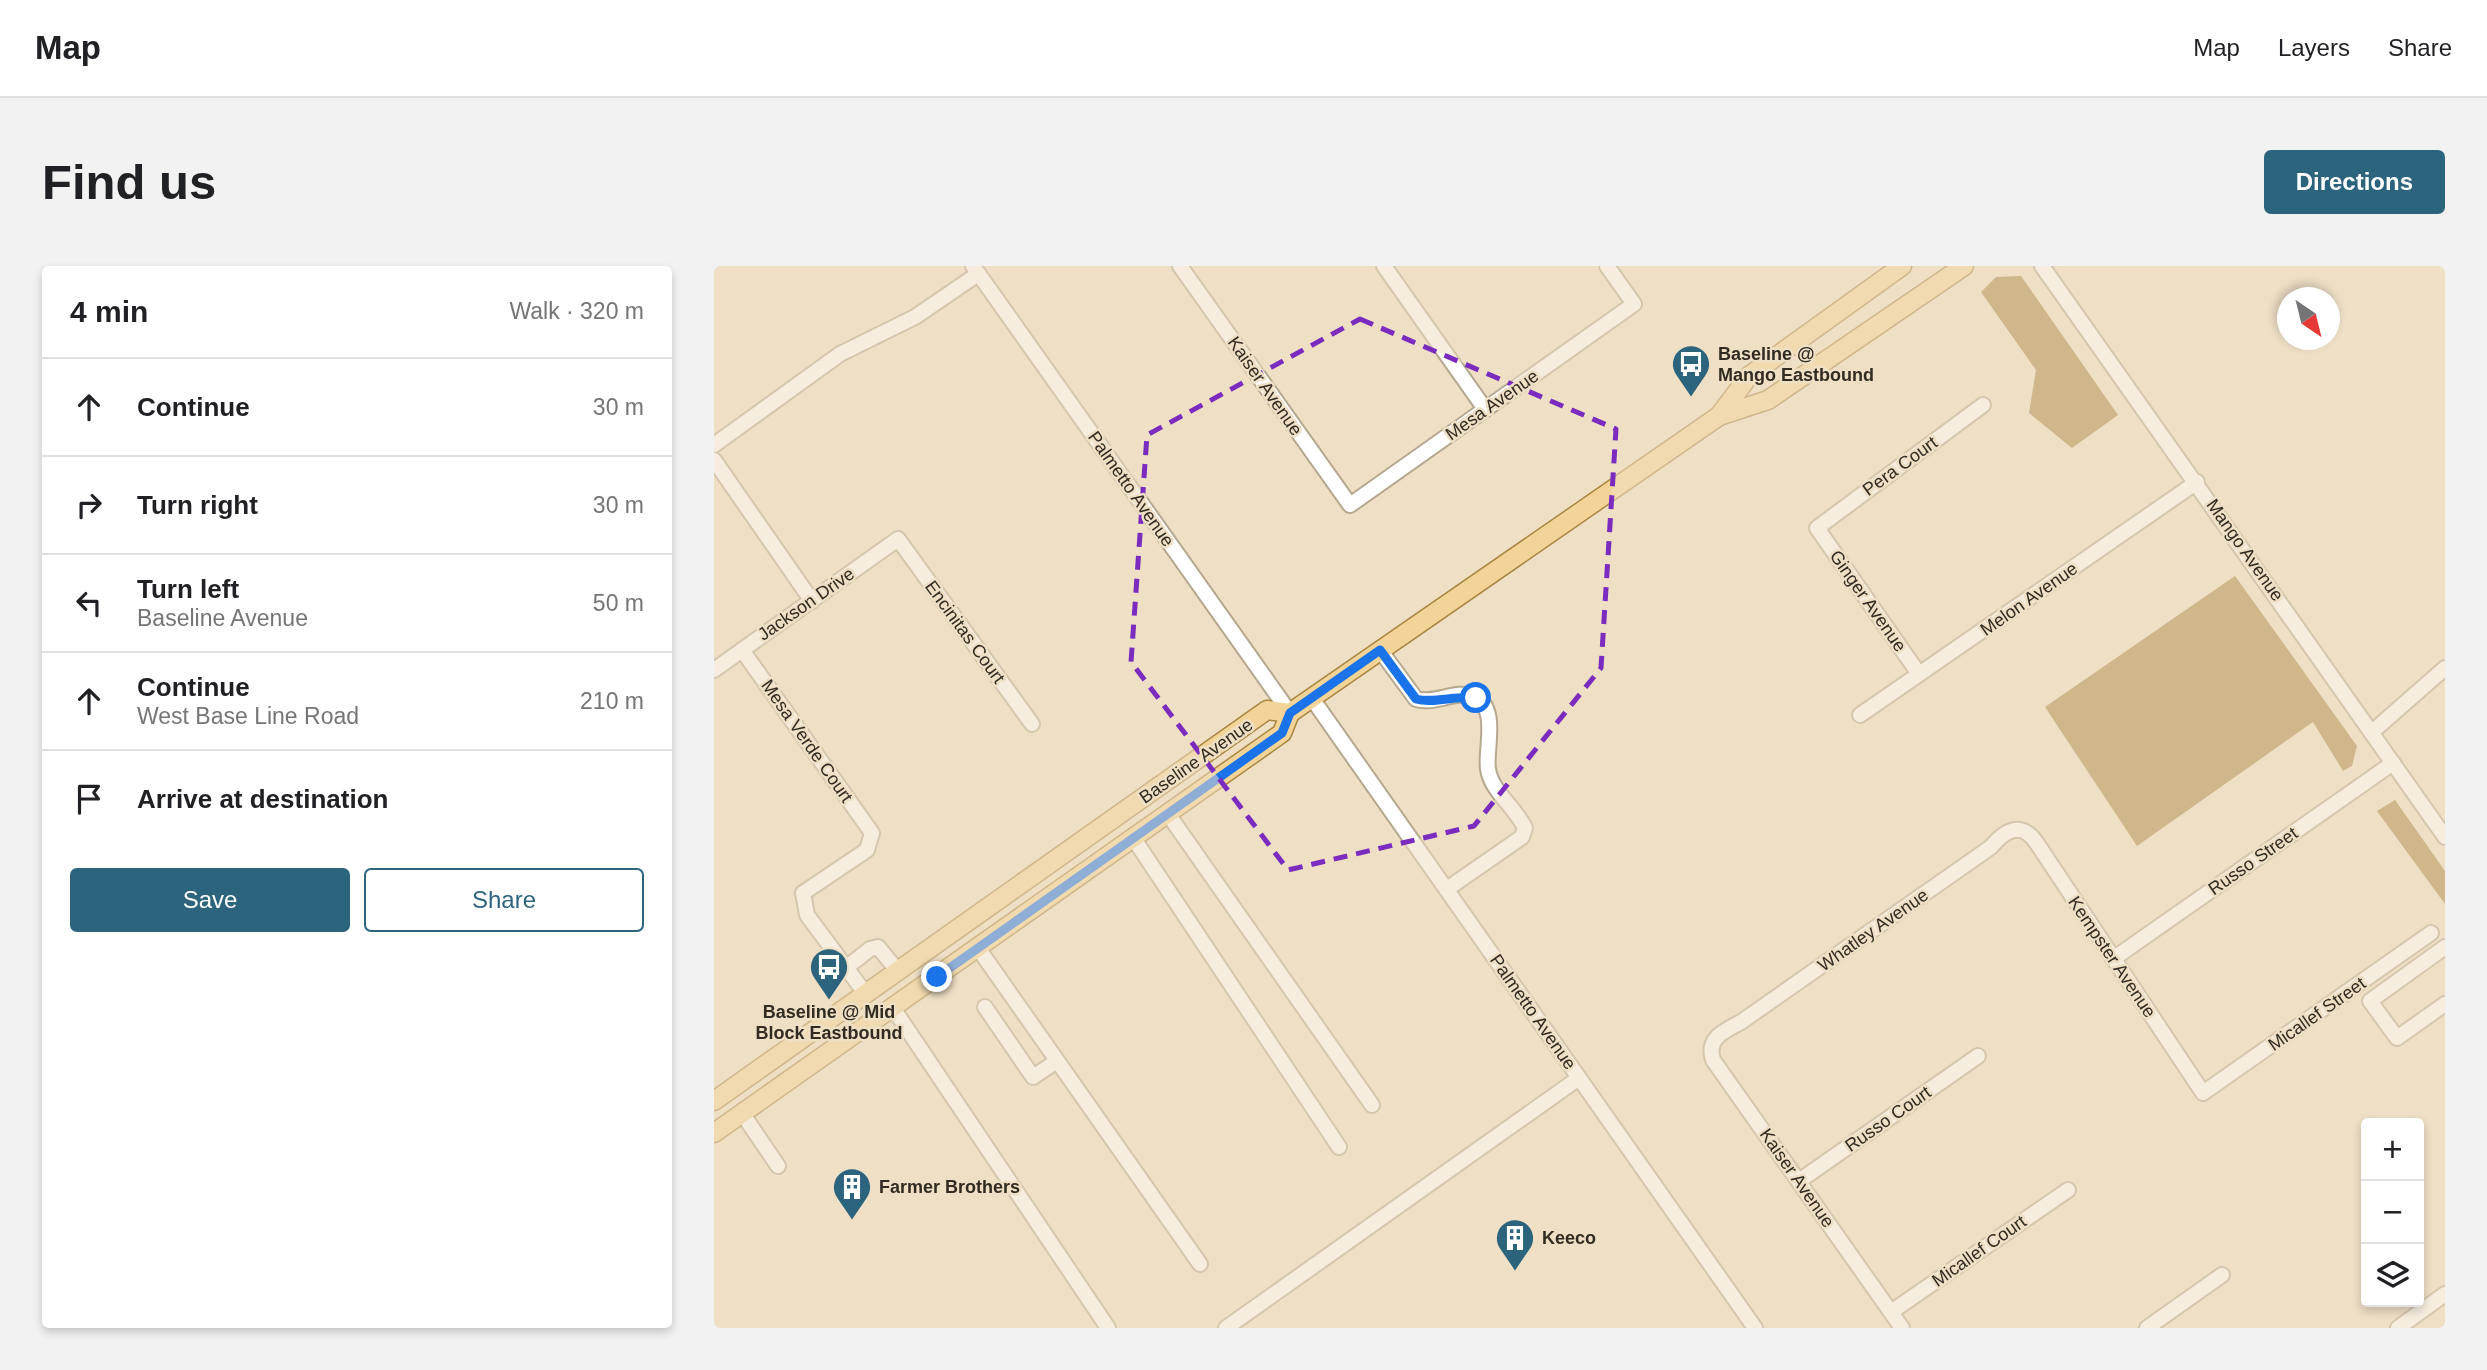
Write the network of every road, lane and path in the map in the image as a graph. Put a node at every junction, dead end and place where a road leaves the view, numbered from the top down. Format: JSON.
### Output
{"nodes":[{"id":1,"x":1180,"y":266,"type":"edge"},
{"id":2,"x":1384,"y":266,"type":"edge"},
{"id":3,"x":1607,"y":266,"type":"edge"},
{"id":4,"x":1902,"y":266,"type":"edge"},
{"id":5,"x":1964,"y":266,"type":"edge"},
{"id":6,"x":2042,"y":266,"type":"edge"},
{"id":7,"x":975,"y":270,"type":"edge"},
{"id":8,"x":1983,"y":405,"type":"dead end"},
{"id":9,"x":1485,"y":409,"type":"junction"},
{"id":10,"x":1719,"y":416,"type":"junction"},
{"id":11,"x":714,"y":445,"type":"edge"},
{"id":12,"x":714,"y":460,"type":"edge"},
{"id":13,"x":2197,"y":482,"type":"junction"},
{"id":14,"x":1350,"y":505,"type":"joint"},
{"id":15,"x":1817,"y":528,"type":"joint"},
{"id":16,"x":898,"y":539,"type":"joint"},
{"id":17,"x":812,"y":601,"type":"junction"},
{"id":18,"x":742,"y":650,"type":"junction"},
{"id":19,"x":1380,"y":650,"type":"junction"},
{"id":20,"x":2445,"y":668,"type":"edge"},
{"id":21,"x":714,"y":670,"type":"edge"},
{"id":22,"x":1919,"y":674,"type":"junction"},
{"id":23,"x":1311,"y":697,"type":"junction"},
{"id":24,"x":1290,"y":713,"type":"junction"},
{"id":25,"x":1860,"y":715,"type":"dead end"},
{"id":26,"x":1032,"y":724,"type":"dead end"},
{"id":27,"x":2372,"y":732,"type":"junction"},
{"id":28,"x":2393,"y":763,"type":"junction"},
{"id":29,"x":1168,"y":814,"type":"junction"},
{"id":30,"x":2016,"y":829,"type":"joint"},
{"id":31,"x":2445,"y":837,"type":"edge"},
{"id":32,"x":1134,"y":839,"type":"junction"},
{"id":33,"x":1447,"y":889,"type":"junction"},
{"id":34,"x":2431,"y":933,"type":"dead end"},
{"id":35,"x":2445,"y":947,"type":"edge"},
{"id":36,"x":978,"y":948,"type":"junction"},
{"id":37,"x":2113,"y":959,"type":"junction"},
{"id":38,"x":847,"y":967,"type":"junction"},
{"id":39,"x":897,"y":970,"type":"junction"},
{"id":40,"x":865,"y":993,"type":"junction"},
{"id":41,"x":2445,"y":1004,"type":"edge"},
{"id":42,"x":893,"y":1007,"type":"junction"},
{"id":43,"x":985,"y":1007,"type":"dead end"},
{"id":44,"x":1727,"y":1030,"type":"joint"},
{"id":45,"x":1978,"y":1056,"type":"dead end"},
{"id":46,"x":1057,"y":1061,"type":"junction"},
{"id":47,"x":1580,"y":1078,"type":"junction"},
{"id":48,"x":2203,"y":1093,"type":"joint"},
{"id":49,"x":714,"y":1101,"type":"edge"},
{"id":50,"x":1371,"y":1105,"type":"dead end"},
{"id":51,"x":742,"y":1113,"type":"junction"},
{"id":52,"x":714,"y":1133,"type":"edge"},
{"id":53,"x":1339,"y":1147,"type":"dead end"},
{"id":54,"x":778,"y":1166,"type":"dead end"},
{"id":55,"x":1800,"y":1181,"type":"junction"},
{"id":56,"x":2068,"y":1190,"type":"dead end"},
{"id":57,"x":1200,"y":1264,"type":"dead end"},
{"id":58,"x":2222,"y":1275,"type":"dead end"},
{"id":59,"x":2445,"y":1294,"type":"edge"},
{"id":60,"x":1891,"y":1312,"type":"junction"},
{"id":61,"x":1108,"y":1328,"type":"edge"},
{"id":62,"x":1226,"y":1328,"type":"edge"},
{"id":63,"x":1755,"y":1328,"type":"edge"},
{"id":64,"x":1902,"y":1328,"type":"edge"},
{"id":65,"x":2147,"y":1328,"type":"edge"},
{"id":66,"x":2398,"y":1328,"type":"edge"}],
"edges":[{"from":1,"to":14,"type":"street","name":"Kaiser Avenue"},
{"from":2,"to":9,"type":"street"},
{"from":3,"to":9,"type":"street","name":"Mesa Avenue"},
{"from":4,"to":10,"type":"main road"},
{"from":5,"to":10,"type":"main road"},
{"from":6,"to":13,"type":"street","name":"Mango Avenue"},
{"from":7,"to":11,"type":"street"},
{"from":7,"to":24,"type":"street","name":"Palmetto Avenue"},
{"from":8,"to":15,"type":"street","name":"Pera Court"},
{"from":9,"to":14,"type":"street","name":"Mesa Avenue"},
{"from":10,"to":19,"type":"main road"},
{"from":12,"to":17,"type":"street"},
{"from":13,"to":22,"type":"street","name":"Melon Avenue"},
{"from":13,"to":27,"type":"street","name":"Mango Avenue"},
{"from":15,"to":22,"type":"street","name":"Ginger Avenue"},
{"from":16,"to":17,"type":"street","name":"Jackson Drive"},
{"from":16,"to":26,"type":"street","name":"Encinitas Court"},
{"from":17,"to":18,"type":"street","name":"Jackson Drive"},
{"from":18,"to":21,"type":"street","name":"Jackson Drive"},
{"from":18,"to":38,"type":"street","name":"Mesa Verde Court"},
{"from":19,"to":23,"type":"main road"},
{"from":19,"to":33,"type":"street"},
{"from":20,"to":27,"type":"street"},
{"from":22,"to":25,"type":"street","name":"Melon Avenue"},
{"from":23,"to":24,"type":"main road"},
{"from":23,"to":33,"type":"street","name":"Palmetto Avenue"},
{"from":24,"to":29,"type":"main road"},
{"from":24,"to":39,"type":"main road","name":"Baseline Avenue"},
{"from":27,"to":28,"type":"street","name":"Mango Avenue"},
{"from":28,"to":31,"type":"street","name":"Mango Avenue"},
{"from":28,"to":37,"type":"street","name":"Russo Street"},
{"from":29,"to":32,"type":"main road"},
{"from":29,"to":50,"type":"street"},
{"from":30,"to":37,"type":"street","name":"Kempster Avenue"},
{"from":30,"to":44,"type":"street","name":"Whatley Avenue"},
{"from":32,"to":36,"type":"main road"},
{"from":32,"to":53,"type":"street"},
{"from":33,"to":47,"type":"street","name":"Palmetto Avenue"},
{"from":34,"to":48,"type":"street","name":"Micallef Street"},
{"from":35,"to":41,"type":"street"},
{"from":36,"to":42,"type":"main road"},
{"from":36,"to":46,"type":"street"},
{"from":37,"to":48,"type":"street","name":"Kempster Avenue"},
{"from":38,"to":39,"type":"street"},
{"from":38,"to":40,"type":"street"},
{"from":39,"to":40,"type":"main road","name":"Baseline Avenue"},
{"from":40,"to":49,"type":"main road","name":"Baseline Avenue"},
{"from":42,"to":51,"type":"main road"},
{"from":42,"to":61,"type":"street"},
{"from":43,"to":46,"type":"street"},
{"from":44,"to":55,"type":"street","name":"Kaiser Avenue"},
{"from":45,"to":55,"type":"street","name":"Russo Court"},
{"from":46,"to":57,"type":"street"},
{"from":47,"to":62,"type":"street"},
{"from":47,"to":63,"type":"street","name":"Palmetto Avenue"},
{"from":51,"to":52,"type":"main road"},
{"from":51,"to":54,"type":"street"},
{"from":55,"to":60,"type":"street","name":"Kaiser Avenue"},
{"from":56,"to":60,"type":"street","name":"Micallef Court"},
{"from":58,"to":65,"type":"street"},
{"from":59,"to":66,"type":"street"},
{"from":60,"to":64,"type":"street","name":"Kaiser Avenue"}]}
